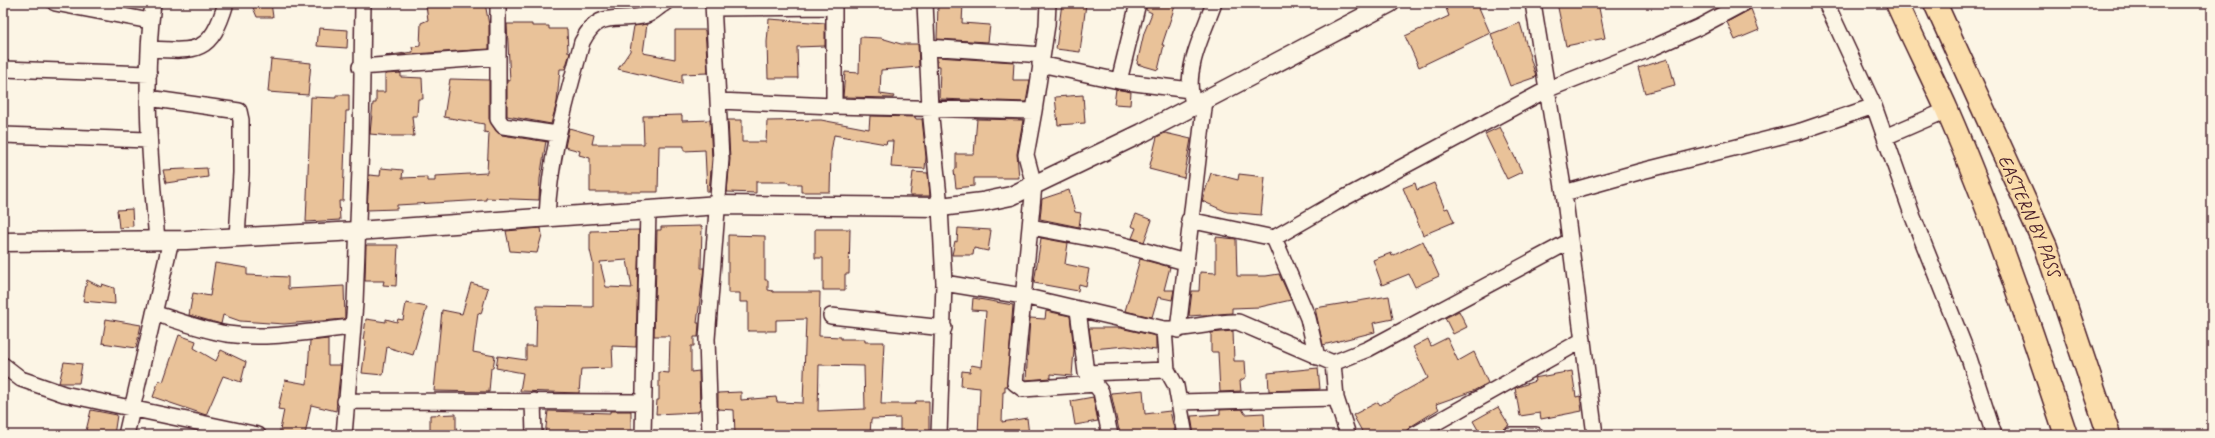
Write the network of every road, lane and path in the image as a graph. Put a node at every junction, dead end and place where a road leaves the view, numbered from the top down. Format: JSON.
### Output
{"nodes":[{"id":1,"x":55,"y":3,"type":"edge"},
{"id":2,"x":153,"y":3,"type":"edge"},
{"id":3,"x":226,"y":3,"type":"edge"},
{"id":4,"x":363,"y":3,"type":"edge"},
{"id":5,"x":498,"y":3,"type":"edge"},
{"id":6,"x":665,"y":3,"type":"edge"},
{"id":7,"x":925,"y":3,"type":"edge"},
{"id":8,"x":1048,"y":3,"type":"edge"},
{"id":9,"x":1138,"y":3,"type":"edge"},
{"id":10,"x":1214,"y":3,"type":"edge"},
{"id":11,"x":1390,"y":3,"type":"edge"},
{"id":12,"x":1533,"y":3,"type":"edge"},
{"id":13,"x":1744,"y":3,"type":"edge"},
{"id":14,"x":1826,"y":3,"type":"edge"},
{"id":15,"x":1897,"y":3,"type":"edge"},
{"id":16,"x":1935,"y":3,"type":"edge"},
{"id":17,"x":834,"y":5,"type":"edge"},
{"id":18,"x":86,"y":6,"type":"edge"},
{"id":19,"x":714,"y":6,"type":"edge"},
{"id":20,"x":150,"y":21,"type":"junction"},
{"id":21,"x":927,"y":46,"type":"junction"},
{"id":22,"x":150,"y":49,"type":"junction"},
{"id":23,"x":497,"y":57,"type":"junction"},
{"id":24,"x":1041,"y":60,"type":"junction"},
{"id":25,"x":360,"y":67,"type":"junction"},
{"id":26,"x":3,"y":69,"type":"edge"},
{"id":27,"x":148,"y":74,"type":"junction"},
{"id":28,"x":1119,"y":81,"type":"junction"},
{"id":29,"x":1546,"y":90,"type":"junction"},
{"id":30,"x":148,"y":98,"type":"junction"},
{"id":31,"x":1196,"y":99,"type":"junction"},
{"id":32,"x":719,"y":101,"type":"junction"},
{"id":33,"x":834,"y":106,"type":"junction"},
{"id":34,"x":1874,"y":106,"type":"junction"},
{"id":35,"x":930,"y":108,"type":"junction"},
{"id":36,"x":1947,"y":110,"type":"junction"},
{"id":37,"x":1034,"y":111,"type":"junction"},
{"id":38,"x":557,"y":134,"type":"junction"},
{"id":39,"x":3,"y":135,"type":"edge"},
{"id":40,"x":1885,"y":137,"type":"junction"},
{"id":41,"x":148,"y":140,"type":"junction"},
{"id":42,"x":1034,"y":185,"type":"junction"},
{"id":43,"x":1564,"y":193,"type":"junction"},
{"id":44,"x":719,"y":205,"type":"junction"},
{"id":45,"x":940,"y":207,"type":"junction"},
{"id":46,"x":648,"y":209,"type":"junction"},
{"id":47,"x":547,"y":216,"type":"junction"},
{"id":48,"x":1190,"y":220,"type":"junction"},
{"id":49,"x":1030,"y":227,"type":"junction"},
{"id":50,"x":357,"y":231,"type":"junction"},
{"id":51,"x":237,"y":237,"type":"junction"},
{"id":52,"x":1274,"y":238,"type":"junction"},
{"id":53,"x":164,"y":240,"type":"junction"},
{"id":54,"x":1570,"y":241,"type":"junction"},
{"id":55,"x":3,"y":242,"type":"edge"},
{"id":56,"x":1185,"y":262,"type":"junction"},
{"id":57,"x":944,"y":283,"type":"junction"},
{"id":58,"x":1024,"y":296,"type":"junction"},
{"id":59,"x":1078,"y":310,"type":"junction"},
{"id":60,"x":154,"y":313,"type":"junction"},
{"id":61,"x":831,"y":316,"type":"dead end"},
{"id":62,"x":353,"y":327,"type":"junction"},
{"id":63,"x":944,"y":328,"type":"junction"},
{"id":64,"x":1171,"y":329,"type":"junction"},
{"id":65,"x":1583,"y":340,"type":"junction"},
{"id":66,"x":1317,"y":357,"type":"junction"},
{"id":67,"x":1333,"y":363,"type":"junction"},
{"id":68,"x":3,"y":365,"type":"edge"},
{"id":69,"x":1167,"y":370,"type":"junction"},
{"id":70,"x":1091,"y":378,"type":"junction"},
{"id":71,"x":1336,"y":398,"type":"junction"},
{"id":72,"x":345,"y":401,"type":"junction"},
{"id":73,"x":532,"y":401,"type":"junction"},
{"id":74,"x":643,"y":402,"type":"junction"},
{"id":75,"x":1179,"y":402,"type":"junction"},
{"id":76,"x":131,"y":409,"type":"junction"},
{"id":77,"x":126,"y":435,"type":"edge"},
{"id":78,"x":258,"y":435,"type":"edge"},
{"id":79,"x":344,"y":435,"type":"edge"},
{"id":80,"x":534,"y":435,"type":"edge"},
{"id":81,"x":644,"y":435,"type":"edge"},
{"id":82,"x":710,"y":435,"type":"edge"},
{"id":83,"x":939,"y":435,"type":"edge"},
{"id":84,"x":1110,"y":435,"type":"edge"},
{"id":85,"x":1185,"y":435,"type":"edge"},
{"id":86,"x":1348,"y":435,"type":"edge"},
{"id":87,"x":1414,"y":435,"type":"edge"},
{"id":88,"x":1510,"y":435,"type":"edge"},
{"id":89,"x":1536,"y":435,"type":"edge"},
{"id":90,"x":1595,"y":435,"type":"edge"},
{"id":91,"x":1994,"y":435,"type":"edge"},
{"id":92,"x":2066,"y":435,"type":"edge"},
{"id":93,"x":2109,"y":435,"type":"edge"}],
"edges":[{"from":1,"to":18,"type":"street"},
{"from":2,"to":20,"type":"street"},
{"from":3,"to":22,"type":"street"},
{"from":4,"to":25,"type":"street"},
{"from":5,"to":23,"type":"street"},
{"from":6,"to":38,"type":"street"},
{"from":7,"to":21,"type":"street"},
{"from":8,"to":24,"type":"street"},
{"from":9,"to":28,"type":"street"},
{"from":10,"to":31,"type":"street"},
{"from":11,"to":31,"type":"street"},
{"from":12,"to":29,"type":"street"},
{"from":13,"to":29,"type":"street"},
{"from":14,"to":34,"type":"street"},
{"from":15,"to":36,"type":"main road","name":"EASTERN BY PASS"},
{"from":16,"to":93,"type":"main road","name":"EASTERN BY PASS"},
{"from":17,"to":19,"type":"street"},
{"from":17,"to":33,"type":"street"},
{"from":18,"to":20,"type":"street"},
{"from":19,"to":32,"type":"street"},
{"from":20,"to":22,"type":"street"},
{"from":21,"to":24,"type":"street"},
{"from":21,"to":35,"type":"street"},
{"from":22,"to":27,"type":"street"},
{"from":23,"to":25,"type":"street"},
{"from":23,"to":38,"type":"street"},
{"from":24,"to":28,"type":"street"},
{"from":24,"to":37,"type":"street"},
{"from":25,"to":50,"type":"street"},
{"from":26,"to":27,"type":"street"},
{"from":27,"to":30,"type":"street"},
{"from":28,"to":31,"type":"street"},
{"from":29,"to":43,"type":"street"},
{"from":29,"to":52,"type":"street"},
{"from":30,"to":41,"type":"street"},
{"from":30,"to":51,"type":"street"},
{"from":31,"to":42,"type":"street"},
{"from":31,"to":48,"type":"street"},
{"from":32,"to":33,"type":"street"},
{"from":32,"to":44,"type":"street"},
{"from":33,"to":35,"type":"street"},
{"from":34,"to":40,"type":"street"},
{"from":34,"to":43,"type":"street"},
{"from":35,"to":37,"type":"street"},
{"from":35,"to":45,"type":"street"},
{"from":36,"to":40,"type":"street"},
{"from":36,"to":92,"type":"main road","name":"EASTERN BY PASS"},
{"from":37,"to":42,"type":"street"},
{"from":38,"to":47,"type":"street"},
{"from":39,"to":41,"type":"street"},
{"from":40,"to":91,"type":"street"},
{"from":41,"to":53,"type":"street"},
{"from":42,"to":45,"type":"street"},
{"from":42,"to":49,"type":"street"},
{"from":43,"to":54,"type":"street"},
{"from":44,"to":45,"type":"street"},
{"from":44,"to":46,"type":"street"},
{"from":44,"to":82,"type":"street"},
{"from":45,"to":57,"type":"street"},
{"from":46,"to":47,"type":"street"},
{"from":46,"to":74,"type":"street"},
{"from":47,"to":50,"type":"street"},
{"from":48,"to":52,"type":"street"},
{"from":48,"to":56,"type":"street"},
{"from":49,"to":56,"type":"street"},
{"from":49,"to":58,"type":"street"},
{"from":50,"to":51,"type":"street"},
{"from":50,"to":62,"type":"street"},
{"from":51,"to":53,"type":"street"},
{"from":52,"to":66,"type":"street"},
{"from":53,"to":55,"type":"street"},
{"from":53,"to":60,"type":"street"},
{"from":54,"to":65,"type":"street"},
{"from":54,"to":67,"type":"street"},
{"from":56,"to":64,"type":"street"},
{"from":57,"to":58,"type":"street"},
{"from":57,"to":63,"type":"street"},
{"from":58,"to":59,"type":"street"},
{"from":58,"to":70,"type":"street"},
{"from":59,"to":64,"type":"street"},
{"from":59,"to":70,"type":"street"},
{"from":60,"to":62,"type":"street"},
{"from":60,"to":76,"type":"street"},
{"from":61,"to":63,"type":"street"},
{"from":62,"to":72,"type":"street"},
{"from":63,"to":83,"type":"street"},
{"from":64,"to":66,"type":"street"},
{"from":64,"to":69,"type":"street"},
{"from":65,"to":87,"type":"street"},
{"from":65,"to":90,"type":"street"},
{"from":66,"to":67,"type":"street"},
{"from":67,"to":71,"type":"street"},
{"from":68,"to":76,"type":"street"},
{"from":69,"to":70,"type":"street"},
{"from":69,"to":75,"type":"street"},
{"from":70,"to":84,"type":"street"},
{"from":71,"to":75,"type":"street"},
{"from":71,"to":86,"type":"street"},
{"from":72,"to":73,"type":"street"},
{"from":72,"to":79,"type":"street"},
{"from":73,"to":74,"type":"street"},
{"from":73,"to":80,"type":"street"},
{"from":74,"to":81,"type":"street"},
{"from":75,"to":85,"type":"street"},
{"from":76,"to":77,"type":"street"},
{"from":76,"to":78,"type":"street"},
{"from":88,"to":89,"type":"street"}]}
